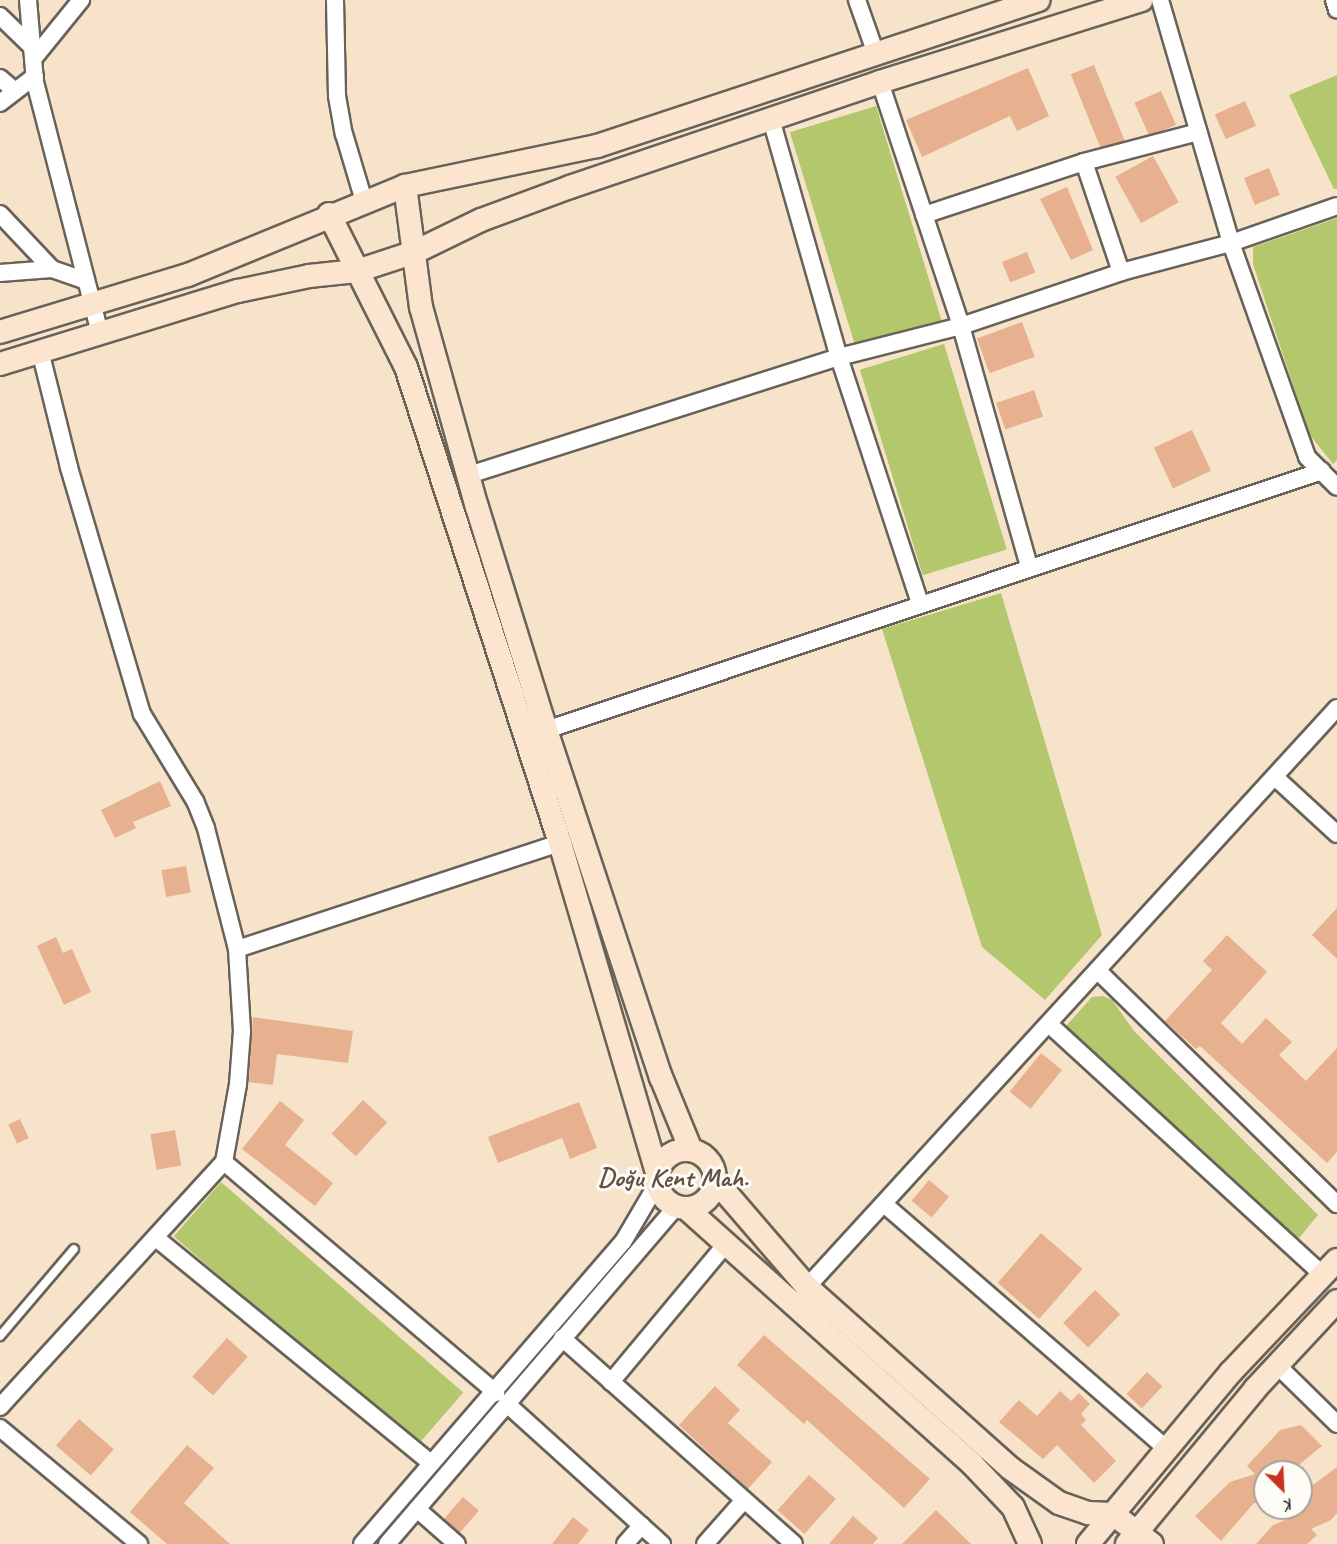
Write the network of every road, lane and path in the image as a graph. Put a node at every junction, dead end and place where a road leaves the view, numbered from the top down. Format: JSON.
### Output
{"nodes":[{"id":1,"x":28,"y":0,"type":"edge"},
{"id":2,"x":81,"y":0,"type":"edge"},
{"id":3,"x":335,"y":0,"type":"edge"},
{"id":4,"x":856,"y":0,"type":"edge"},
{"id":5,"x":1038,"y":0,"type":"edge"},
{"id":6,"x":1141,"y":0,"type":"edge"},
{"id":7,"x":1160,"y":0,"type":"edge"},
{"id":8,"x":1334,"y":0,"type":"edge"},
{"id":9,"x":1337,"y":10,"type":"edge"},
{"id":10,"x":0,"y":16,"type":"edge"},
{"id":11,"x":33,"y":53,"type":"junction"},
{"id":12,"x":876,"y":54,"type":"junction"},
{"id":13,"x":35,"y":76,"type":"junction"},
{"id":14,"x":0,"y":78,"type":"edge"},
{"id":15,"x":880,"y":82,"type":"junction"},
{"id":16,"x":15,"y":91,"type":"junction"},
{"id":17,"x":0,"y":103,"type":"edge"},
{"id":18,"x":771,"y":119,"type":"junction"},
{"id":19,"x":1198,"y":132,"type":"junction"},
{"id":20,"x":1084,"y":162,"type":"junction"},
{"id":21,"x":405,"y":186,"type":"junction"},
{"id":22,"x":364,"y":201,"type":"junction"},
{"id":23,"x":1337,"y":206,"type":"edge"},
{"id":24,"x":0,"y":214,"type":"edge"},
{"id":25,"x":329,"y":214,"type":"junction"},
{"id":26,"x":924,"y":215,"type":"junction"},
{"id":27,"x":1231,"y":243,"type":"junction"},
{"id":28,"x":415,"y":252,"type":"junction"},
{"id":29,"x":52,"y":269,"type":"junction"},
{"id":30,"x":357,"y":271,"type":"junction"},
{"id":31,"x":1121,"y":272,"type":"junction"},
{"id":32,"x":0,"y":273,"type":"edge"},
{"id":33,"x":84,"y":280,"type":"junction"},
{"id":34,"x":92,"y":304,"type":"junction"},
{"id":35,"x":961,"y":326,"type":"junction"},
{"id":36,"x":0,"y":332,"type":"edge"},
{"id":37,"x":100,"y":333,"type":"junction"},
{"id":38,"x":40,"y":351,"type":"junction"},
{"id":39,"x":839,"y":357,"type":"junction"},
{"id":40,"x":0,"y":364,"type":"edge"},
{"id":41,"x":469,"y":475,"type":"junction"},
{"id":42,"x":1332,"y":479,"type":"edge"},
{"id":43,"x":1029,"y":567,"type":"junction"},
{"id":44,"x":921,"y":604,"type":"junction"},
{"id":45,"x":1337,"y":708,"type":"edge"},
{"id":46,"x":546,"y":730,"type":"junction"},
{"id":47,"x":1275,"y":777,"type":"junction"},
{"id":48,"x":1337,"y":834,"type":"edge"},
{"id":49,"x":560,"y":843,"type":"junction"},
{"id":50,"x":237,"y":949,"type":"junction"},
{"id":51,"x":1098,"y":971,"type":"junction"},
{"id":52,"x":1050,"y":1024,"type":"junction"},
{"id":53,"x":691,"y":1150,"type":"junction"},
{"id":54,"x":224,"y":1162,"type":"junction"},
{"id":55,"x":657,"y":1178,"type":"junction"},
{"id":56,"x":715,"y":1180,"type":"junction"},
{"id":57,"x":884,"y":1204,"type":"junction"},
{"id":58,"x":1337,"y":1204,"type":"edge"},
{"id":59,"x":681,"y":1207,"type":"junction"},
{"id":60,"x":156,"y":1238,"type":"junction"},
{"id":61,"x":726,"y":1244,"type":"junction"},
{"id":62,"x":74,"y":1249,"type":"dead end"},
{"id":63,"x":1330,"y":1267,"type":"edge"},
{"id":64,"x":807,"y":1287,"type":"junction"},
{"id":65,"x":1337,"y":1302,"type":"edge"},
{"id":66,"x":0,"y":1336,"type":"edge"},
{"id":67,"x":562,"y":1338,"type":"junction"},
{"id":68,"x":1277,"y":1365,"type":"junction"},
{"id":69,"x":610,"y":1382,"type":"junction"},
{"id":70,"x":501,"y":1398,"type":"junction"},
{"id":71,"x":0,"y":1407,"type":"edge"},
{"id":72,"x":1337,"y":1424,"type":"edge"},
{"id":73,"x":0,"y":1428,"type":"edge"},
{"id":74,"x":1167,"y":1449,"type":"junction"},
{"id":75,"x":431,"y":1463,"type":"junction"},
{"id":76,"x":744,"y":1500,"type":"junction"},
{"id":77,"x":417,"y":1509,"type":"junction"},
{"id":78,"x":1113,"y":1514,"type":"junction"},
{"id":79,"x":642,"y":1525,"type":"junction"},
{"id":80,"x":1139,"y":1539,"type":"edge"},
{"id":81,"x":139,"y":1544,"type":"edge"},
{"id":82,"x":362,"y":1544,"type":"edge"},
{"id":83,"x":387,"y":1544,"type":"edge"},
{"id":84,"x":457,"y":1544,"type":"edge"},
{"id":85,"x":625,"y":1544,"type":"edge"},
{"id":86,"x":663,"y":1544,"type":"edge"},
{"id":87,"x":705,"y":1544,"type":"edge"},
{"id":88,"x":794,"y":1544,"type":"edge"},
{"id":89,"x":1030,"y":1544,"type":"edge"},
{"id":90,"x":1088,"y":1544,"type":"edge"}],
"edges":[{"from":1,"to":11,"type":"street"},
{"from":2,"to":11,"type":"street"},
{"from":3,"to":22,"type":"street"},
{"from":4,"to":12,"type":"street"},
{"from":5,"to":12,"type":"street"},
{"from":6,"to":15,"type":"street"},
{"from":7,"to":19,"type":"street"},
{"from":8,"to":9,"type":"street"},
{"from":10,"to":11,"type":"street"},
{"from":11,"to":13,"type":"street"},
{"from":12,"to":21,"type":"street"},
{"from":13,"to":16,"type":"street"},
{"from":13,"to":33,"type":"street"},
{"from":14,"to":16,"type":"street"},
{"from":15,"to":18,"type":"street"},
{"from":15,"to":26,"type":"street"},
{"from":16,"to":17,"type":"street"},
{"from":18,"to":28,"type":"street"},
{"from":18,"to":39,"type":"street"},
{"from":19,"to":20,"type":"street"},
{"from":19,"to":27,"type":"street"},
{"from":20,"to":26,"type":"street"},
{"from":20,"to":31,"type":"street"},
{"from":21,"to":22,"type":"street"},
{"from":21,"to":28,"type":"street"},
{"from":22,"to":25,"type":"street"},
{"from":23,"to":27,"type":"street"},
{"from":24,"to":29,"type":"street"},
{"from":25,"to":30,"type":"street"},
{"from":25,"to":34,"type":"street"},
{"from":26,"to":35,"type":"street"},
{"from":27,"to":31,"type":"street"},
{"from":27,"to":42,"type":"street"},
{"from":28,"to":30,"type":"street"},
{"from":28,"to":41,"type":"street"},
{"from":29,"to":32,"type":"street"},
{"from":29,"to":33,"type":"street"},
{"from":30,"to":37,"type":"street"},
{"from":30,"to":49,"type":"street"},
{"from":31,"to":35,"type":"street"},
{"from":33,"to":34,"type":"street"},
{"from":34,"to":36,"type":"street"},
{"from":34,"to":37,"type":"street"},
{"from":35,"to":39,"type":"street"},
{"from":35,"to":43,"type":"street"},
{"from":37,"to":38,"type":"street"},
{"from":38,"to":40,"type":"street"},
{"from":38,"to":50,"type":"street"},
{"from":39,"to":41,"type":"street"},
{"from":39,"to":44,"type":"street"},
{"from":41,"to":46,"type":"street"},
{"from":42,"to":43,"type":"street"},
{"from":43,"to":44,"type":"street"},
{"from":44,"to":46,"type":"street"},
{"from":45,"to":47,"type":"street"},
{"from":46,"to":53,"type":"street"},
{"from":47,"to":48,"type":"street"},
{"from":47,"to":51,"type":"street"},
{"from":49,"to":50,"type":"street"},
{"from":49,"to":55,"type":"street"},
{"from":50,"to":54,"type":"street"},
{"from":51,"to":52,"type":"street"},
{"from":51,"to":58,"type":"street"},
{"from":52,"to":57,"type":"street"},
{"from":52,"to":63,"type":"street"},
{"from":53,"to":55,"type":"street"},
{"from":53,"to":56,"type":"street"},
{"from":54,"to":60,"type":"street"},
{"from":54,"to":70,"type":"street"},
{"from":55,"to":59,"type":"street"},
{"from":55,"to":70,"type":"street"},
{"from":56,"to":59,"type":"street"},
{"from":56,"to":64,"type":"street"},
{"from":57,"to":64,"type":"street"},
{"from":57,"to":74,"type":"street"},
{"from":59,"to":61,"type":"street"},
{"from":59,"to":67,"type":"street"},
{"from":60,"to":71,"type":"street"},
{"from":60,"to":75,"type":"street"},
{"from":61,"to":69,"type":"street"},
{"from":61,"to":89,"type":"street"},
{"from":62,"to":66,"type":"lane"},
{"from":63,"to":74,"type":"street"},
{"from":64,"to":78,"type":"street"},
{"from":65,"to":68,"type":"street"},
{"from":67,"to":69,"type":"street"},
{"from":67,"to":70,"type":"street"},
{"from":68,"to":72,"type":"street"},
{"from":68,"to":80,"type":"street"},
{"from":69,"to":76,"type":"street"},
{"from":70,"to":75,"type":"street"},
{"from":70,"to":77,"type":"street"},
{"from":70,"to":79,"type":"street"},
{"from":73,"to":81,"type":"street"},
{"from":74,"to":78,"type":"street"},
{"from":75,"to":82,"type":"street"},
{"from":76,"to":87,"type":"street"},
{"from":76,"to":88,"type":"street"},
{"from":77,"to":83,"type":"street"},
{"from":77,"to":84,"type":"street"},
{"from":78,"to":80,"type":"street"},
{"from":78,"to":90,"type":"street"},
{"from":79,"to":85,"type":"street"},
{"from":79,"to":86,"type":"street"}]}
